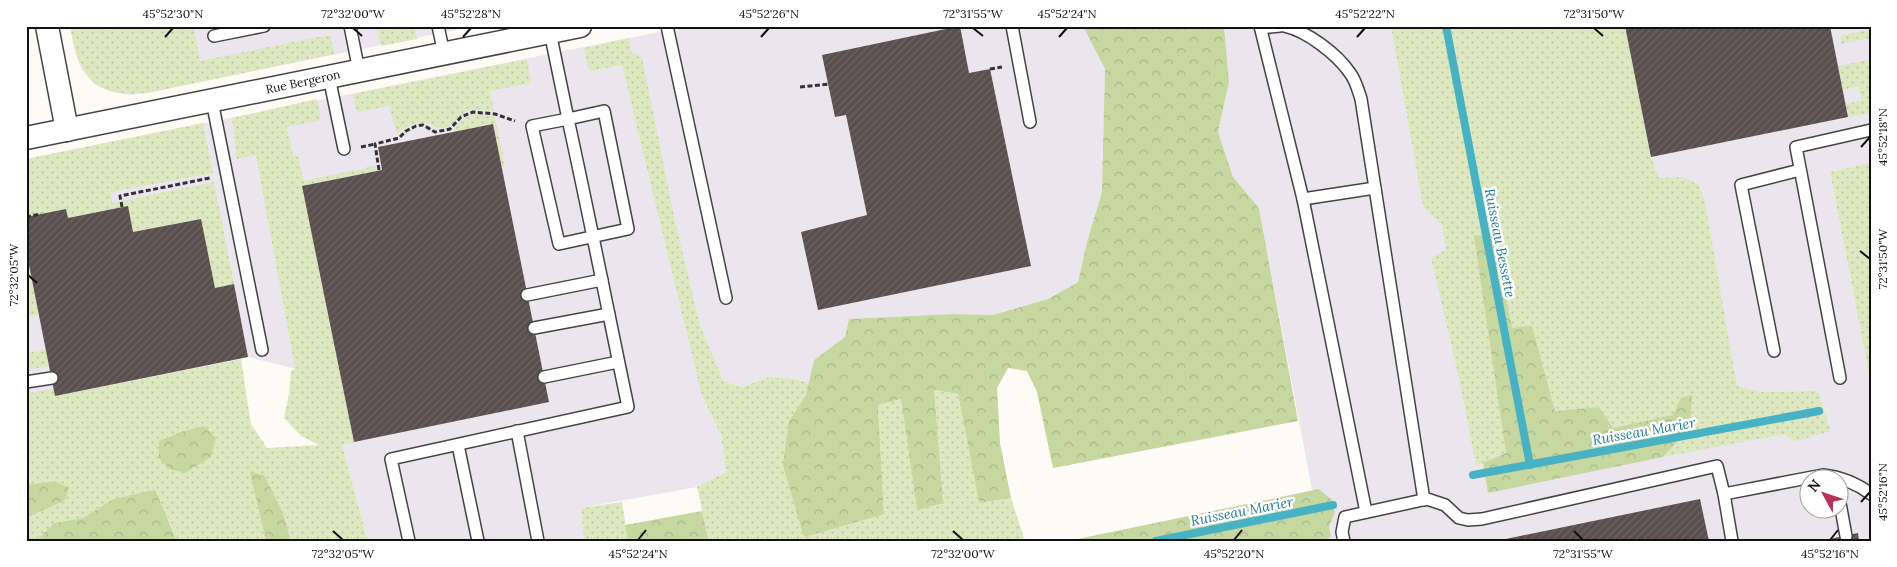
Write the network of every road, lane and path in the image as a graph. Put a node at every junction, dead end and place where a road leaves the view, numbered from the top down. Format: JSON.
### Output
{"nodes":[{"id":1,"x":46,"y":26,"type":"edge"},
{"id":2,"x":264,"y":26,"type":"edge"},
{"id":3,"x":350,"y":26,"type":"edge"},
{"id":4,"x":438,"y":26,"type":"edge"},
{"id":5,"x":580,"y":26,"type":"edge"},
{"id":6,"x":667,"y":26,"type":"edge"},
{"id":7,"x":1012,"y":26,"type":"edge"},
{"id":8,"x":1282,"y":26,"type":"edge"},
{"id":9,"x":1260,"y":27,"type":"edge"},
{"id":10,"x":550,"y":32,"type":"junction"},
{"id":11,"x":214,"y":36,"type":"dead end"},
{"id":12,"x":444,"y":54,"type":"junction"},
{"id":13,"x":359,"y":71,"type":"junction"},
{"id":14,"x":330,"y":77,"type":"junction"},
{"id":15,"x":829,"y":84,"type":"dead end"},
{"id":16,"x":800,"y":87,"type":"dead end"},
{"id":17,"x":212,"y":101,"type":"junction"},
{"id":18,"x":495,"y":114,"type":"dead end"},
{"id":19,"x":568,"y":119,"type":"junction"},
{"id":20,"x":1030,"y":122,"type":"dead end"},
{"id":21,"x":66,"y":130,"type":"junction"},
{"id":22,"x":1871,"y":130,"type":"edge"},
{"id":23,"x":26,"y":138,"type":"edge"},
{"id":24,"x":344,"y":149,"type":"dead end"},
{"id":25,"x":379,"y":170,"type":"dead end"},
{"id":26,"x":1800,"y":170,"type":"junction"},
{"id":27,"x":228,"y":175,"type":"junction"},
{"id":28,"x":1375,"y":188,"type":"junction"},
{"id":29,"x":1302,"y":199,"type":"junction"},
{"id":30,"x":122,"y":208,"type":"dead end"},
{"id":31,"x":41,"y":214,"type":"dead end"},
{"id":32,"x":26,"y":217,"type":"edge"},
{"id":33,"x":593,"y":237,"type":"junction"},
{"id":34,"x":602,"y":280,"type":"junction"},
{"id":35,"x":527,"y":295,"type":"dead end"},
{"id":36,"x":726,"y":298,"type":"dead end"},
{"id":37,"x":609,"y":314,"type":"junction"},
{"id":38,"x":534,"y":328,"type":"dead end"},
{"id":39,"x":262,"y":350,"type":"dead end"},
{"id":40,"x":1774,"y":351,"type":"dead end"},
{"id":41,"x":618,"y":362,"type":"junction"},
{"id":42,"x":544,"y":377,"type":"dead end"},
{"id":43,"x":52,"y":378,"type":"dead end"},
{"id":44,"x":1840,"y":378,"type":"dead end"},
{"id":45,"x":26,"y":382,"type":"edge"},
{"id":46,"x":517,"y":431,"type":"junction"},
{"id":47,"x":458,"y":445,"type":"junction"},
{"id":48,"x":1800,"y":479,"type":"edge"},
{"id":49,"x":1850,"y":481,"type":"edge"},
{"id":50,"x":1724,"y":494,"type":"junction"},
{"id":51,"x":1871,"y":494,"type":"edge"},
{"id":52,"x":1424,"y":500,"type":"junction"},
{"id":53,"x":1366,"y":512,"type":"junction"},
{"id":54,"x":1843,"y":520,"type":"edge"},
{"id":55,"x":1846,"y":536,"type":"dead end"},
{"id":56,"x":409,"y":541,"type":"edge"},
{"id":57,"x":478,"y":541,"type":"edge"},
{"id":58,"x":538,"y":541,"type":"edge"},
{"id":59,"x":1344,"y":541,"type":"edge"},
{"id":60,"x":1732,"y":541,"type":"edge"}],
"edges":[{"from":1,"to":21,"type":"street"},
{"from":2,"to":11,"type":"lane"},
{"from":3,"to":13,"type":"lane"},
{"from":4,"to":12,"type":"lane"},
{"from":5,"to":10,"type":"street","name":"Rue Bergeron"},
{"from":6,"to":36,"type":"lane"},
{"from":7,"to":20,"type":"lane"},
{"from":8,"to":9,"type":"lane"},
{"from":8,"to":28,"type":"lane"},
{"from":9,"to":29,"type":"lane"},
{"from":10,"to":12,"type":"street","name":"Rue Bergeron"},
{"from":10,"to":19,"type":"lane"},
{"from":12,"to":13,"type":"street","name":"Rue Bergeron"},
{"from":13,"to":14,"type":"street","name":"Rue Bergeron"},
{"from":14,"to":17,"type":"street","name":"Rue Bergeron"},
{"from":14,"to":24,"type":"lane"},
{"from":15,"to":16,"type":"path"},
{"from":17,"to":21,"type":"street","name":"Rue Bergeron"},
{"from":17,"to":27,"type":"lane"},
{"from":18,"to":25,"type":"path"},
{"from":19,"to":33,"type":"lane"},
{"from":19,"to":33,"type":"lane"},
{"from":19,"to":33,"type":"lane"},
{"from":21,"to":23,"type":"street","name":"Rue Bergeron"},
{"from":22,"to":26,"type":"lane"},
{"from":26,"to":40,"type":"lane"},
{"from":26,"to":44,"type":"lane"},
{"from":27,"to":30,"type":"path"},
{"from":27,"to":39,"type":"lane"},
{"from":28,"to":29,"type":"lane"},
{"from":28,"to":52,"type":"lane"},
{"from":29,"to":53,"type":"lane"},
{"from":31,"to":32,"type":"path"},
{"from":33,"to":34,"type":"lane"},
{"from":34,"to":35,"type":"lane"},
{"from":34,"to":37,"type":"lane"},
{"from":37,"to":38,"type":"lane"},
{"from":37,"to":41,"type":"lane"},
{"from":41,"to":42,"type":"lane"},
{"from":41,"to":46,"type":"lane"},
{"from":43,"to":45,"type":"lane"},
{"from":46,"to":47,"type":"lane"},
{"from":46,"to":58,"type":"lane"},
{"from":47,"to":56,"type":"lane"},
{"from":47,"to":57,"type":"lane"},
{"from":48,"to":50,"type":"lane"},
{"from":49,"to":51,"type":"lane"},
{"from":50,"to":52,"type":"lane"},
{"from":50,"to":60,"type":"lane"},
{"from":52,"to":53,"type":"lane"},
{"from":53,"to":59,"type":"lane"},
{"from":54,"to":55,"type":"lane"}]}
